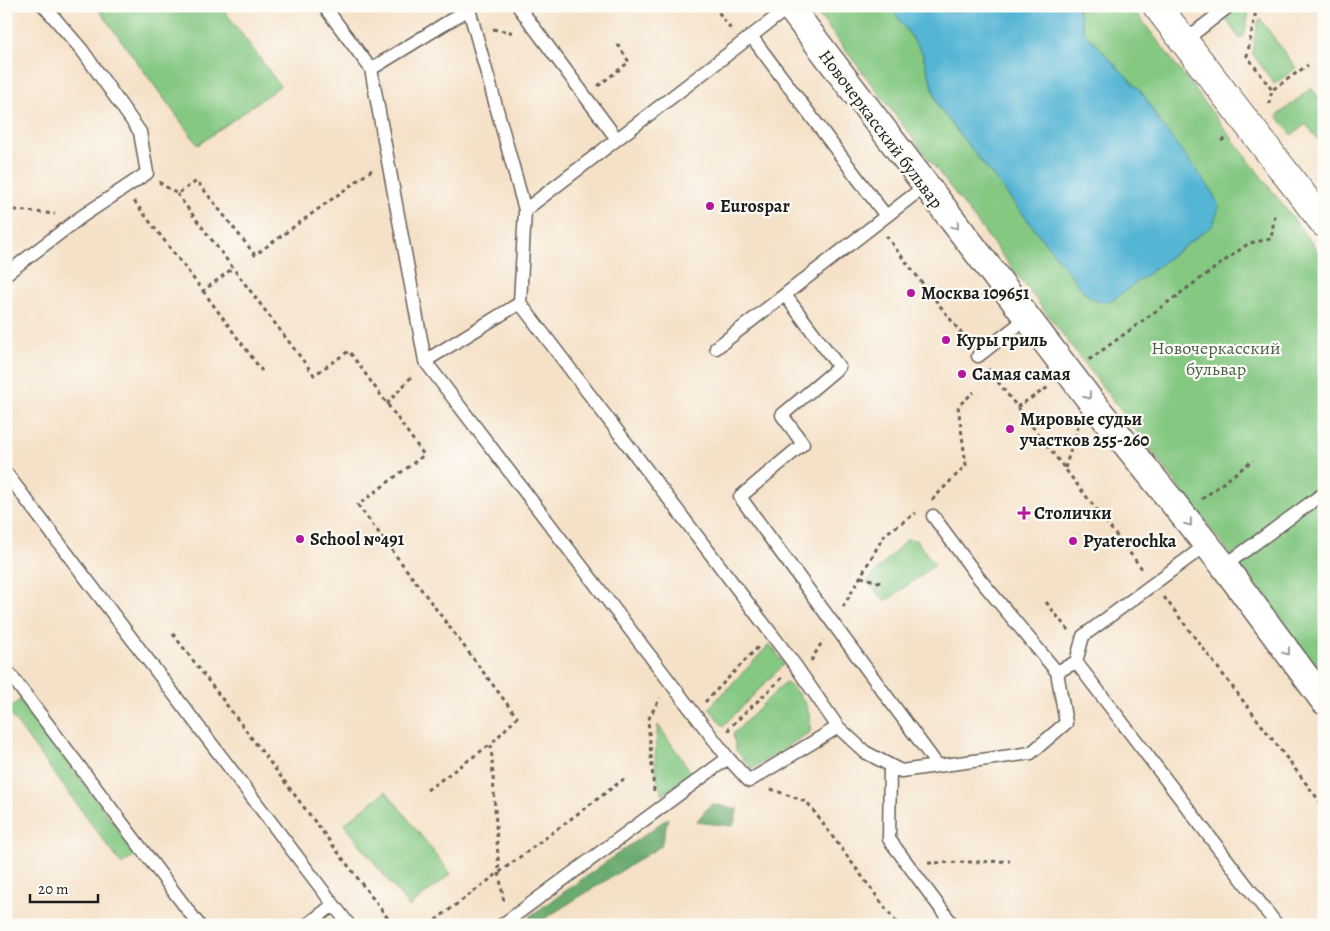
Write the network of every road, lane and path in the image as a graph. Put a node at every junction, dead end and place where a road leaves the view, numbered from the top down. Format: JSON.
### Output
{"nodes":[{"id":1,"x":44,"y":6,"type":"edge"},
{"id":2,"x":324,"y":6,"type":"edge"},
{"id":3,"x":518,"y":6,"type":"edge"},
{"id":4,"x":714,"y":6,"type":"edge"},
{"id":5,"x":1157,"y":6,"type":"edge"},
{"id":6,"x":1229,"y":6,"type":"edge"},
{"id":7,"x":1256,"y":6,"type":"edge"},
{"id":8,"x":789,"y":7,"type":"edge"},
{"id":9,"x":468,"y":8,"type":"edge"},
{"id":10,"x":473,"y":25,"type":"junction"},
{"id":11,"x":542,"y":38,"type":"junction"},
{"id":12,"x":746,"y":40,"type":"junction"},
{"id":13,"x":1184,"y":41,"type":"junction"},
{"id":14,"x":617,"y":43,"type":"dead end"},
{"id":15,"x":1308,"y":65,"type":"dead end"},
{"id":16,"x":371,"y":69,"type":"junction"},
{"id":17,"x":1272,"y":90,"type":"junction"},
{"id":18,"x":586,"y":96,"type":"junction"},
{"id":19,"x":1269,"y":104,"type":"dead end"},
{"id":20,"x":1227,"y":137,"type":"dead end"},
{"id":21,"x":617,"y":139,"type":"junction"},
{"id":22,"x":1221,"y":142,"type":"dead end"},
{"id":23,"x":388,"y":159,"type":"junction"},
{"id":24,"x":147,"y":172,"type":"junction"},
{"id":25,"x":925,"y":186,"type":"junction"},
{"id":26,"x":124,"y":188,"type":"junction"},
{"id":27,"x":176,"y":194,"type":"junction"},
{"id":28,"x":6,"y":209,"type":"edge"},
{"id":29,"x":525,"y":210,"type":"junction"},
{"id":30,"x":1275,"y":214,"type":"dead end"},
{"id":31,"x":886,"y":216,"type":"junction"},
{"id":32,"x":81,"y":217,"type":"junction"},
{"id":33,"x":1324,"y":223,"type":"edge"},
{"id":34,"x":876,"y":224,"type":"junction"},
{"id":35,"x":233,"y":268,"type":"junction"},
{"id":36,"x":6,"y":274,"type":"edge"},
{"id":37,"x":202,"y":291,"type":"junction"},
{"id":38,"x":785,"y":295,"type":"junction"},
{"id":39,"x":1175,"y":296,"type":"junction"},
{"id":40,"x":1180,"y":302,"type":"dead end"},
{"id":41,"x":520,"y":303,"type":"junction"},
{"id":42,"x":1027,"y":318,"type":"junction"},
{"id":43,"x":716,"y":348,"type":"dead end"},
{"id":44,"x":978,"y":356,"type":"junction"},
{"id":45,"x":425,"y":361,"type":"junction"},
{"id":46,"x":1084,"y":363,"type":"dead end"},
{"id":47,"x":262,"y":371,"type":"dead end"},
{"id":48,"x":992,"y":374,"type":"junction"},
{"id":49,"x":986,"y":381,"type":"dead end"},
{"id":50,"x":1057,"y":382,"type":"dead end"},
{"id":51,"x":974,"y":392,"type":"dead end"},
{"id":52,"x":1087,"y":396,"type":"junction"},
{"id":53,"x":387,"y":404,"type":"junction"},
{"id":54,"x":1017,"y":407,"type":"junction"},
{"id":55,"x":1253,"y":460,"type":"dead end"},
{"id":56,"x":1065,"y":468,"type":"junction"},
{"id":57,"x":6,"y":473,"type":"edge"},
{"id":58,"x":1324,"y":493,"type":"edge"},
{"id":59,"x":1197,"y":503,"type":"dead end"},
{"id":60,"x":929,"y":511,"type":"joint"},
{"id":61,"x":918,"y":512,"type":"dead end"},
{"id":62,"x":1206,"y":545,"type":"junction"},
{"id":63,"x":1224,"y":566,"type":"junction"},
{"id":64,"x":861,"y":577,"type":"junction"},
{"id":65,"x":882,"y":583,"type":"dead end"},
{"id":66,"x":1155,"y":585,"type":"junction"},
{"id":67,"x":1046,"y":602,"type":"dead end"},
{"id":68,"x":834,"y":623,"type":"junction"},
{"id":69,"x":174,"y":634,"type":"dead end"},
{"id":70,"x":771,"y":634,"type":"junction"},
{"id":71,"x":1080,"y":646,"type":"junction"},
{"id":72,"x":1076,"y":662,"type":"junction"},
{"id":73,"x":6,"y":669,"type":"edge"},
{"id":74,"x":799,"y":670,"type":"junction"},
{"id":75,"x":1057,"y":672,"type":"junction"},
{"id":76,"x":669,"y":680,"type":"junction"},
{"id":77,"x":1324,"y":701,"type":"edge"},
{"id":78,"x":694,"y":713,"type":"junction"},
{"id":79,"x":838,"y":727,"type":"junction"},
{"id":80,"x":491,"y":744,"type":"junction"},
{"id":81,"x":728,"y":758,"type":"junction"},
{"id":82,"x":890,"y":766,"type":"junction"},
{"id":83,"x":938,"y":766,"type":"junction"},
{"id":84,"x":624,"y":779,"type":"dead end"},
{"id":85,"x":749,"y":781,"type":"junction"},
{"id":86,"x":427,"y":790,"type":"dead end"},
{"id":87,"x":1324,"y":807,"type":"edge"},
{"id":88,"x":656,"y":812,"type":"junction"},
{"id":89,"x":1010,"y":861,"type":"dead end"},
{"id":90,"x":907,"y":863,"type":"junction"},
{"id":91,"x":499,"y":873,"type":"junction"},
{"id":92,"x":333,"y":904,"type":"junction"},
{"id":93,"x":505,"y":923,"type":"edge"},
{"id":94,"x":199,"y":925,"type":"edge"},
{"id":95,"x":306,"y":925,"type":"edge"},
{"id":96,"x":349,"y":925,"type":"edge"},
{"id":97,"x":393,"y":925,"type":"edge"},
{"id":98,"x":429,"y":925,"type":"edge"},
{"id":99,"x":898,"y":925,"type":"edge"},
{"id":100,"x":953,"y":925,"type":"edge"},
{"id":101,"x":1277,"y":925,"type":"edge"}],
"edges":[{"from":1,"to":24,"type":"lane"},
{"from":2,"to":16,"type":"lane"},
{"from":3,"to":11,"type":"lane"},
{"from":4,"to":12,"type":"path"},
{"from":5,"to":13,"type":"street"},
{"from":6,"to":13,"type":"lane"},
{"from":7,"to":17,"type":"path"},
{"from":8,"to":12,"type":"lane"},
{"from":8,"to":25,"type":"street","name":"Новочеркасский бульвар"},
{"from":9,"to":10,"type":"lane"},
{"from":9,"to":16,"type":"lane"},
{"from":10,"to":11,"type":"path"},
{"from":10,"to":29,"type":"lane"},
{"from":11,"to":18,"type":"lane"},
{"from":12,"to":21,"type":"lane"},
{"from":12,"to":31,"type":"lane"},
{"from":13,"to":33,"type":"street"},
{"from":14,"to":18,"type":"path"},
{"from":15,"to":17,"type":"path"},
{"from":16,"to":23,"type":"lane"},
{"from":17,"to":19,"type":"path"},
{"from":18,"to":21,"type":"lane"},
{"from":20,"to":22,"type":"path"},
{"from":21,"to":29,"type":"lane"},
{"from":23,"to":27,"type":"path"},
{"from":23,"to":45,"type":"lane"},
{"from":24,"to":26,"type":"lane"},
{"from":24,"to":27,"type":"path"},
{"from":25,"to":31,"type":"lane"},
{"from":25,"to":42,"type":"street","name":"Новочеркасский бульвар","one_way":true},
{"from":26,"to":32,"type":"lane"},
{"from":26,"to":37,"type":"path"},
{"from":27,"to":35,"type":"path"},
{"from":28,"to":32,"type":"path"},
{"from":29,"to":41,"type":"lane"},
{"from":30,"to":39,"type":"path"},
{"from":31,"to":34,"type":"lane"},
{"from":32,"to":36,"type":"lane"},
{"from":34,"to":38,"type":"lane"},
{"from":34,"to":44,"type":"path"},
{"from":35,"to":37,"type":"path"},
{"from":35,"to":53,"type":"path"},
{"from":37,"to":47,"type":"path"},
{"from":38,"to":43,"type":"lane"},
{"from":38,"to":68,"type":"lane"},
{"from":39,"to":40,"type":"path"},
{"from":39,"to":46,"type":"path"},
{"from":41,"to":45,"type":"lane"},
{"from":41,"to":70,"type":"lane"},
{"from":42,"to":44,"type":"lane"},
{"from":42,"to":52,"type":"street","name":"Новочеркасский бульвар"},
{"from":44,"to":48,"type":"path"},
{"from":45,"to":53,"type":"path"},
{"from":45,"to":76,"type":"lane"},
{"from":48,"to":49,"type":"path"},
{"from":48,"to":54,"type":"path"},
{"from":50,"to":54,"type":"path"},
{"from":51,"to":60,"type":"path"},
{"from":52,"to":56,"type":"path"},
{"from":52,"to":62,"type":"street","name":"Новочеркасский бульвар","one_way":true},
{"from":53,"to":80,"type":"path"},
{"from":54,"to":56,"type":"path"},
{"from":55,"to":59,"type":"path"},
{"from":56,"to":66,"type":"path"},
{"from":57,"to":92,"type":"lane"},
{"from":58,"to":63,"type":"lane"},
{"from":60,"to":75,"type":"lane"},
{"from":61,"to":64,"type":"path"},
{"from":62,"to":63,"type":"street","name":"Новочеркасский бульвар"},
{"from":62,"to":66,"type":"lane"},
{"from":63,"to":77,"type":"street","name":"Новочеркасский бульвар","one_way":true},
{"from":64,"to":65,"type":"path"},
{"from":64,"to":68,"type":"path"},
{"from":66,"to":71,"type":"lane"},
{"from":66,"to":87,"type":"path"},
{"from":67,"to":71,"type":"path"},
{"from":68,"to":74,"type":"path"},
{"from":68,"to":83,"type":"lane"},
{"from":69,"to":97,"type":"path"},
{"from":70,"to":74,"type":"lane"},
{"from":70,"to":78,"type":"path"},
{"from":71,"to":72,"type":"lane"},
{"from":72,"to":75,"type":"lane"},
{"from":72,"to":101,"type":"lane"},
{"from":73,"to":94,"type":"lane"},
{"from":74,"to":79,"type":"lane"},
{"from":74,"to":81,"type":"path"},
{"from":75,"to":83,"type":"lane"},
{"from":76,"to":78,"type":"lane"},
{"from":76,"to":88,"type":"path"},
{"from":78,"to":81,"type":"lane"},
{"from":79,"to":82,"type":"lane"},
{"from":79,"to":85,"type":"lane"},
{"from":80,"to":86,"type":"path"},
{"from":80,"to":91,"type":"path"},
{"from":81,"to":85,"type":"lane"},
{"from":81,"to":88,"type":"lane"},
{"from":82,"to":83,"type":"lane"},
{"from":82,"to":90,"type":"lane"},
{"from":84,"to":91,"type":"path"},
{"from":85,"to":99,"type":"path"},
{"from":88,"to":93,"type":"lane"},
{"from":89,"to":90,"type":"path"},
{"from":90,"to":100,"type":"lane"},
{"from":91,"to":93,"type":"path"},
{"from":91,"to":98,"type":"path"},
{"from":92,"to":95,"type":"lane"},
{"from":92,"to":96,"type":"lane"}]}
